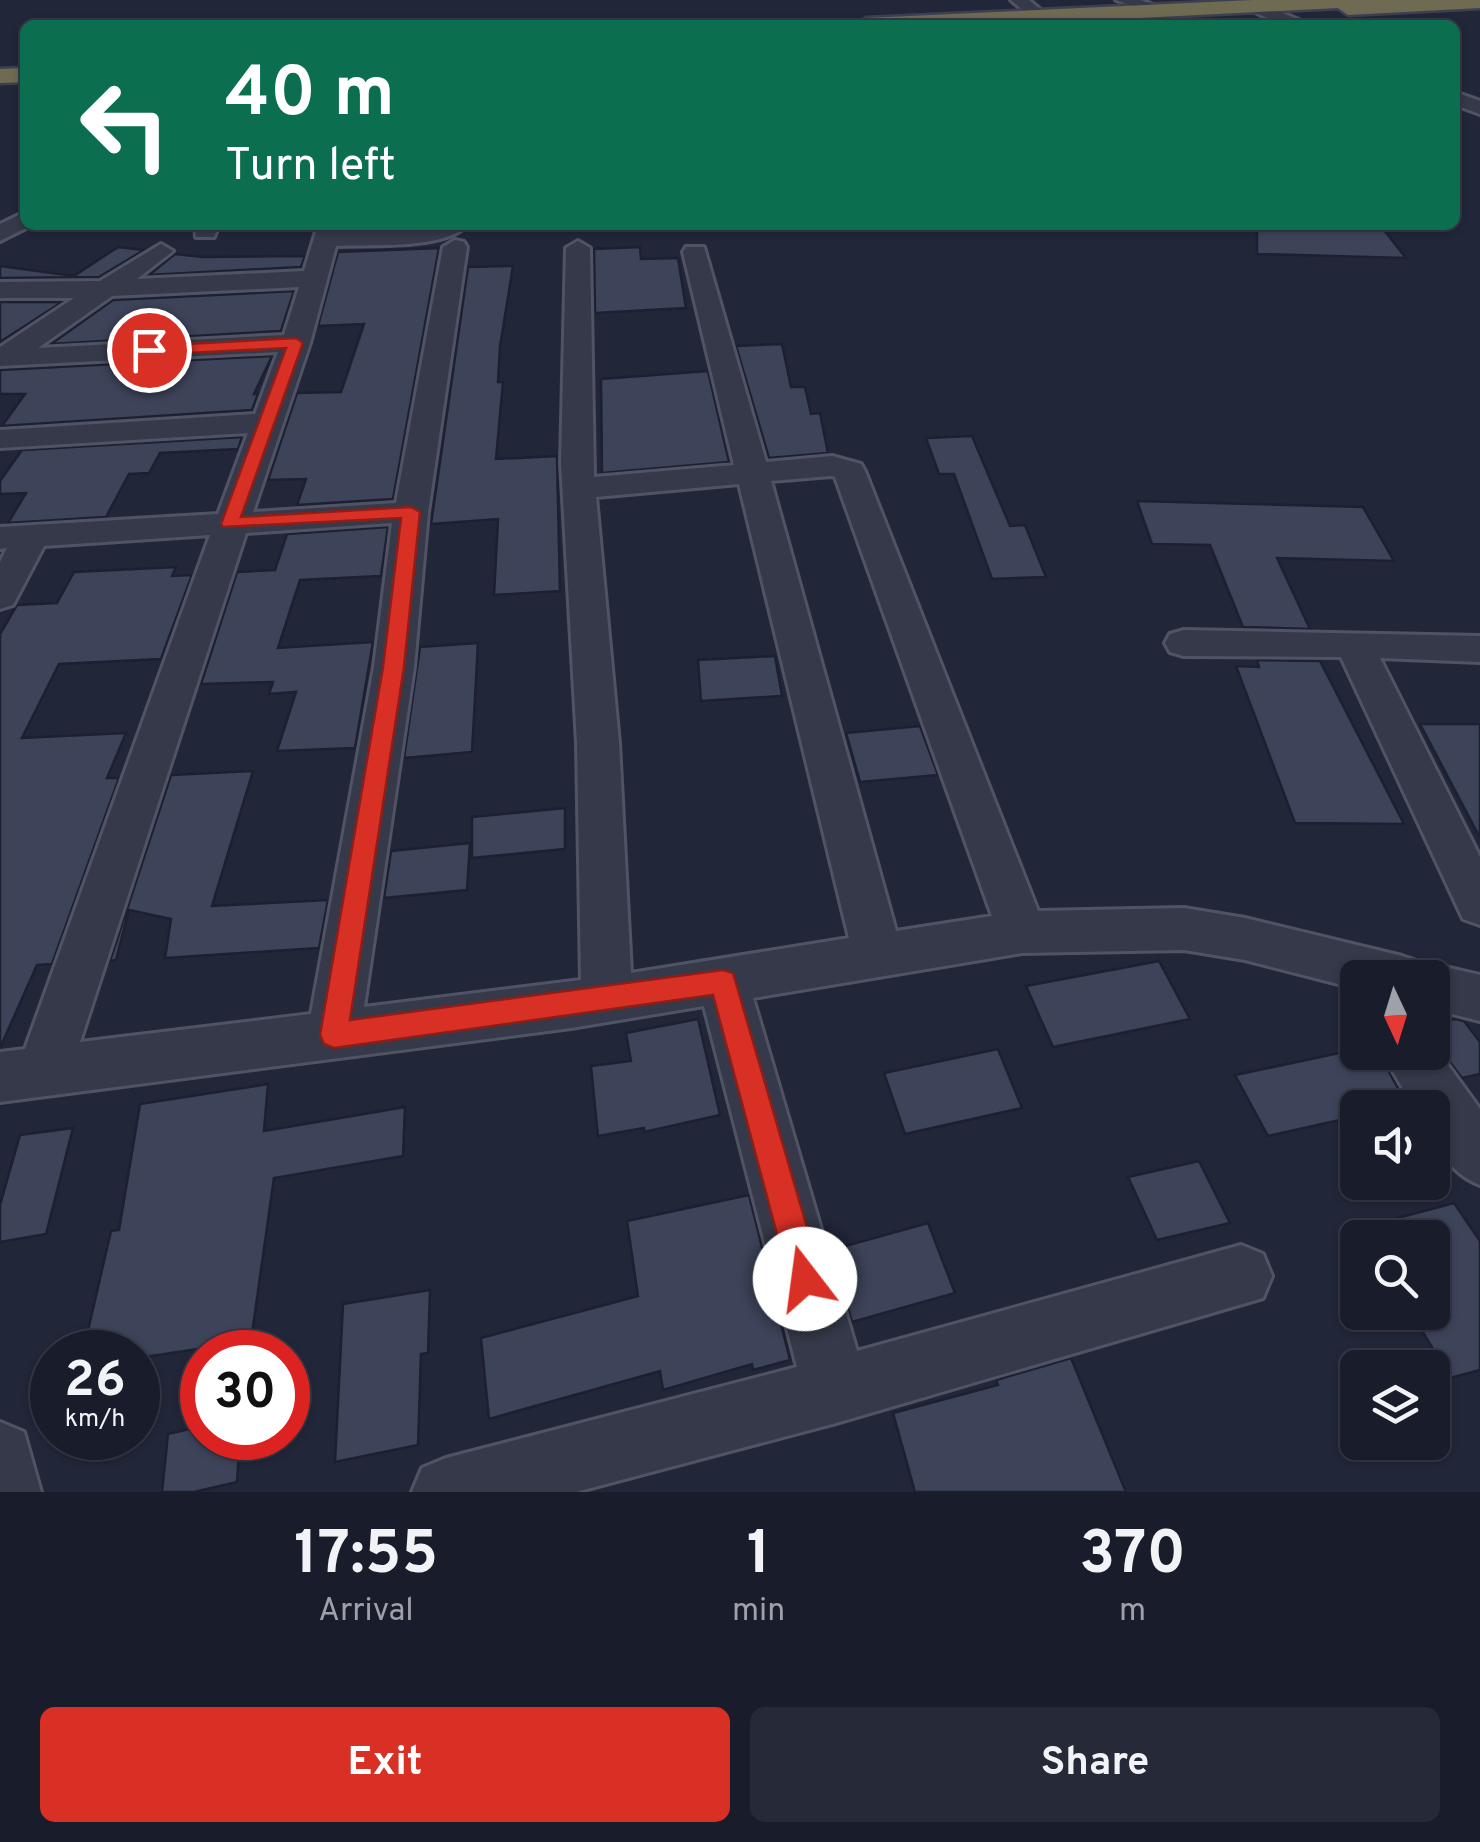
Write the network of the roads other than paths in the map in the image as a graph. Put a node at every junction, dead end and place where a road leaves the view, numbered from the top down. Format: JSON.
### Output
{"nodes":[{"id":1,"x":1124,"y":0,"type":"edge"},
{"id":2,"x":1383,"y":0,"type":"edge"},
{"id":3,"x":1465,"y":2,"type":"edge"},
{"id":4,"x":1158,"y":10,"type":"junction"},
{"id":5,"x":1258,"y":15,"type":"edge"},
{"id":6,"x":1048,"y":20,"type":"edge"},
{"id":7,"x":1080,"y":20,"type":"edge"},
{"id":8,"x":1303,"y":20,"type":"edge"},
{"id":9,"x":328,"y":232,"type":"edge"},
{"id":10,"x":443,"y":233,"type":"edge"},
{"id":11,"x":578,"y":248,"type":"dead end"},
{"id":12,"x":161,"y":251,"type":"dead end"},
{"id":13,"x":695,"y":252,"type":"dead end"},
{"id":14,"x":315,"y":278,"type":"junction"},
{"id":15,"x":108,"y":287,"type":"junction"},
{"id":16,"x":0,"y":290,"type":"edge"},
{"id":17,"x":296,"y":343,"type":"junction"},
{"id":18,"x":1,"y":359,"type":"edge"},
{"id":19,"x":266,"y":423,"type":"junction"},
{"id":20,"x":0,"y":438,"type":"edge"},
{"id":21,"x":755,"y":476,"type":"junction"},
{"id":22,"x":580,"y":488,"type":"junction"},
{"id":23,"x":411,"y":512,"type":"junction"},
{"id":24,"x":230,"y":524,"type":"junction"},
{"id":25,"x":16,"y":537,"type":"edge"},
{"id":26,"x":0,"y":597,"type":"edge"},
{"id":27,"x":1184,"y":643,"type":"dead end"},
{"id":28,"x":1354,"y":644,"type":"junction"},
{"id":29,"x":1480,"y":649,"type":"edge"},
{"id":30,"x":1480,"y":905,"type":"edge"},
{"id":31,"x":1022,"y":932,"type":"junction"},
{"id":32,"x":878,"y":957,"type":"junction"},
{"id":33,"x":1340,"y":968,"type":"edge"},
{"id":34,"x":723,"y":982,"type":"junction"},
{"id":35,"x":1450,"y":990,"type":"edge"},
{"id":36,"x":1480,"y":998,"type":"edge"},
{"id":37,"x":607,"y":999,"type":"junction"},
{"id":38,"x":334,"y":1035,"type":"junction"},
{"id":39,"x":1420,"y":1070,"type":"edge"},
{"id":40,"x":22,"y":1074,"type":"edge"},
{"id":41,"x":1480,"y":1156,"type":"edge"},
{"id":42,"x":1241,"y":1276,"type":"dead end"},
{"id":43,"x":836,"y":1390,"type":"junction"},
{"id":44,"x":0,"y":1456,"type":"edge"},
{"id":45,"x":7,"y":1492,"type":"edge"},
{"id":46,"x":446,"y":1492,"type":"edge"}],
"edges":[{"from":1,"to":4,"type":"street"},
{"from":2,"to":5,"type":"highway"},
{"from":3,"to":8,"type":"highway"},
{"from":4,"to":5,"type":"highway"},
{"from":4,"to":6,"type":"highway"},
{"from":5,"to":7,"type":"highway"},
{"from":5,"to":8,"type":"highway"},
{"from":9,"to":10,"type":"street"},
{"from":9,"to":14,"type":"street"},
{"from":10,"to":23,"type":"street"},
{"from":11,"to":22,"type":"street"},
{"from":12,"to":15,"type":"street"},
{"from":13,"to":21,"type":"street"},
{"from":14,"to":15,"type":"street"},
{"from":14,"to":17,"type":"street"},
{"from":15,"to":16,"type":"street"},
{"from":15,"to":18,"type":"street"},
{"from":17,"to":18,"type":"street"},
{"from":17,"to":19,"type":"street"},
{"from":19,"to":20,"type":"street"},
{"from":19,"to":24,"type":"street"},
{"from":21,"to":22,"type":"street"},
{"from":21,"to":31,"type":"street"},
{"from":21,"to":32,"type":"street"},
{"from":22,"to":37,"type":"street"},
{"from":23,"to":24,"type":"street"},
{"from":23,"to":38,"type":"street"},
{"from":24,"to":25,"type":"street"},
{"from":24,"to":40,"type":"street"},
{"from":25,"to":26,"type":"street"},
{"from":27,"to":28,"type":"street"},
{"from":28,"to":29,"type":"street"},
{"from":28,"to":30,"type":"street"},
{"from":31,"to":32,"type":"street"},
{"from":31,"to":33,"type":"street"},
{"from":32,"to":34,"type":"street"},
{"from":34,"to":37,"type":"street"},
{"from":34,"to":43,"type":"street"},
{"from":35,"to":36,"type":"street"},
{"from":37,"to":38,"type":"street"},
{"from":38,"to":40,"type":"street"},
{"from":39,"to":41,"type":"street"},
{"from":42,"to":43,"type":"street"},
{"from":43,"to":46,"type":"street"},
{"from":44,"to":45,"type":"street"}]}
